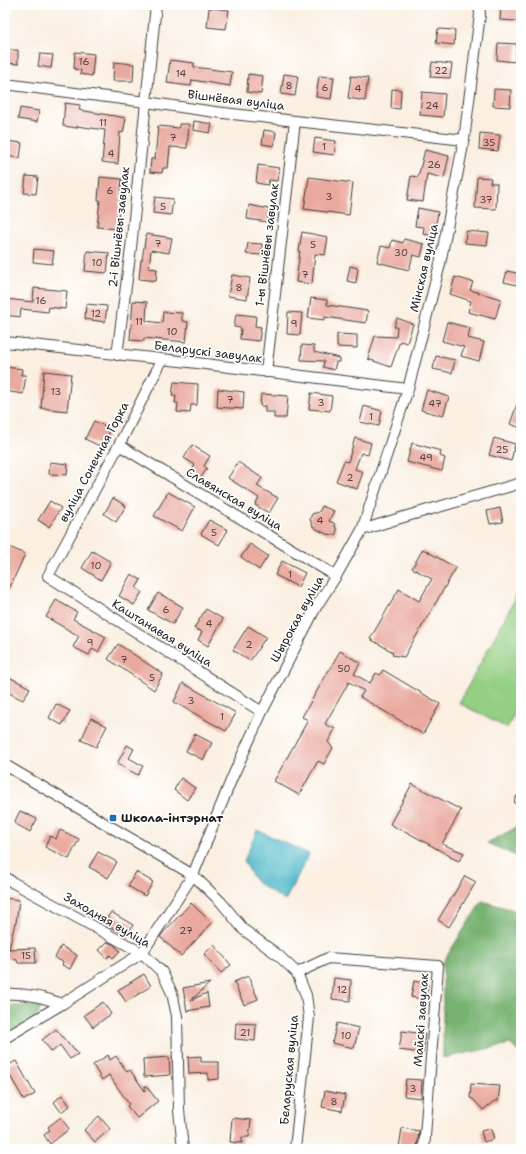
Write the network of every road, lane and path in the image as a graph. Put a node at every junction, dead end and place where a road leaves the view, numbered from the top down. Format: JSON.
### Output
{"nodes":[{"id":1,"x":156,"y":5,"type":"edge"},
{"id":2,"x":479,"y":5,"type":"edge"},
{"id":3,"x":5,"y":84,"type":"edge"},
{"id":4,"x":146,"y":102,"type":"junction"},
{"id":5,"x":295,"y":121,"type":"junction"},
{"id":6,"x":464,"y":140,"type":"junction"},
{"id":7,"x":5,"y":342,"type":"edge"},
{"id":8,"x":117,"y":355,"type":"junction"},
{"id":9,"x":162,"y":360,"type":"junction"},
{"id":10,"x":266,"y":372,"type":"junction"},
{"id":11,"x":408,"y":389,"type":"junction"},
{"id":12,"x":120,"y":445,"type":"junction"},
{"id":13,"x":521,"y":484,"type":"edge"},
{"id":14,"x":362,"y":530,"type":"junction"},
{"id":15,"x":48,"y":576,"type":"joint"},
{"id":16,"x":336,"y":576,"type":"junction"},
{"id":17,"x":262,"y":712,"type":"junction"},
{"id":18,"x":5,"y":765,"type":"edge"},
{"id":19,"x":193,"y":875,"type":"junction"},
{"id":20,"x":5,"y":877,"type":"edge"},
{"id":21,"x":142,"y":953,"type":"junction"},
{"id":22,"x":297,"y":973,"type":"junction"},
{"id":23,"x":5,"y":994,"type":"edge"},
{"id":24,"x":62,"y":1004,"type":"junction"},
{"id":25,"x":5,"y":1038,"type":"edge"},
{"id":26,"x":183,"y":1149,"type":"edge"},
{"id":27,"x":295,"y":1149,"type":"edge"},
{"id":28,"x":424,"y":1149,"type":"edge"}],
"edges":[{"from":1,"to":4,"type":"street","name":"2-і Вішнёвы завулак"},
{"from":2,"to":6,"type":"street","name":"Мінская вуліца"},
{"from":3,"to":4,"type":"street","name":"Вішнёвая вуліца"},
{"from":4,"to":5,"type":"street","name":"Вішнёвая вуліца"},
{"from":4,"to":8,"type":"street","name":"2-і Вішнёвы завулак"},
{"from":5,"to":6,"type":"street","name":"Вішнёвая вуліца"},
{"from":5,"to":10,"type":"street","name":"1-ы Вішнёвы завулак"},
{"from":6,"to":11,"type":"street","name":"Мінская вуліца"},
{"from":7,"to":8,"type":"street","name":"Беларускі завулак"},
{"from":8,"to":9,"type":"street","name":"Беларускі завулак"},
{"from":9,"to":10,"type":"street","name":"Беларускі завулак"},
{"from":9,"to":12,"type":"street","name":"вуліца Сонечная Горка"},
{"from":10,"to":11,"type":"street","name":"Беларускі завулак"},
{"from":11,"to":14,"type":"street","name":"Мінская вуліца"},
{"from":12,"to":15,"type":"street","name":"вуліца Сонечная Горка"},
{"from":12,"to":16,"type":"street","name":"Славянская вуліца"},
{"from":13,"to":14,"type":"street"},
{"from":14,"to":16,"type":"street","name":"Шырокая вуліца"},
{"from":15,"to":17,"type":"street","name":"Каштанавая вуліца"},
{"from":16,"to":17,"type":"street","name":"Шырокая вуліца"},
{"from":17,"to":19,"type":"street","name":"Шырокая вуліца"},
{"from":18,"to":19,"type":"street","name":"Беларуская вуліца"},
{"from":19,"to":21,"type":"street","name":"Шырокая вуліца"},
{"from":19,"to":22,"type":"street","name":"Беларуская вуліца"},
{"from":20,"to":21,"type":"street","name":"Заходняя вуліца"},
{"from":21,"to":24,"type":"street"},
{"from":21,"to":26,"type":"street","name":"Заходняя вуліца"},
{"from":22,"to":27,"type":"street","name":"Беларуская вуліца"},
{"from":22,"to":28,"type":"street","name":"Майскі завулак"},
{"from":23,"to":24,"type":"street"},
{"from":24,"to":25,"type":"street"}]}
